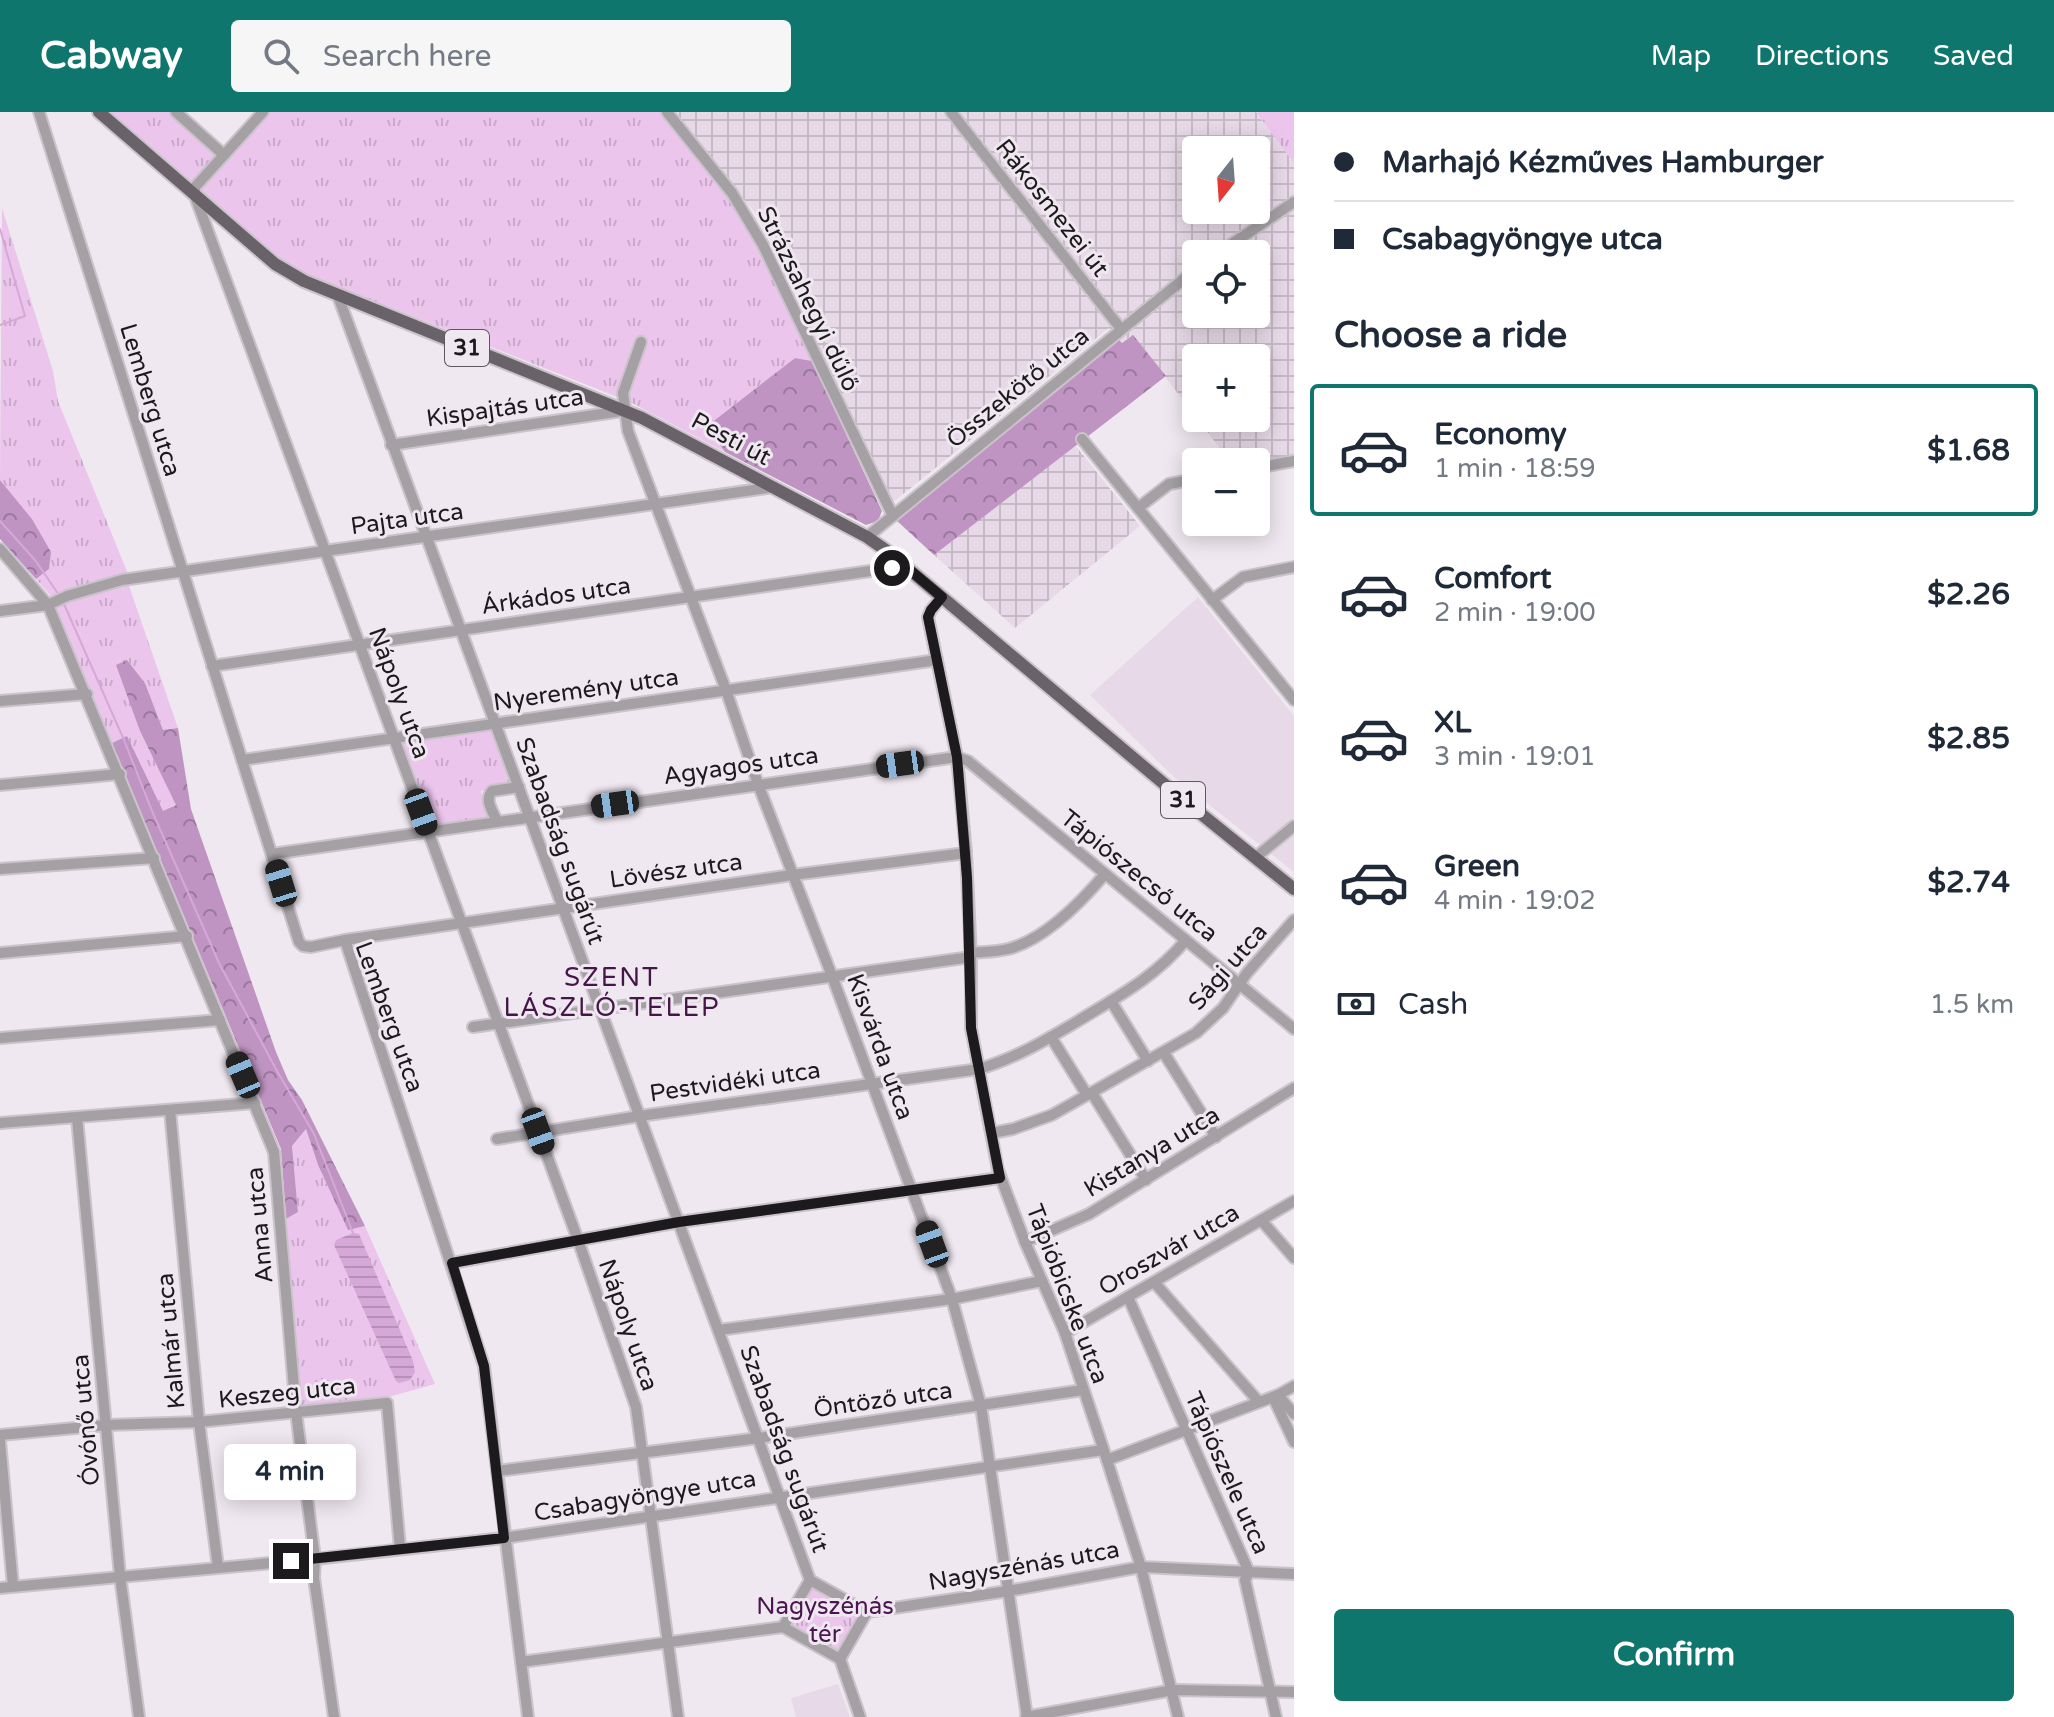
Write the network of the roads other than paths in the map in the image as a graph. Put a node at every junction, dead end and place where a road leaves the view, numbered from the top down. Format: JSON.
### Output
{"nodes":[{"id":1,"x":39,"y":112,"type":"edge"},
{"id":2,"x":99,"y":112,"type":"edge"},
{"id":3,"x":176,"y":112,"type":"edge"},
{"id":4,"x":263,"y":112,"type":"edge"},
{"id":5,"x":667,"y":112,"type":"edge"},
{"id":6,"x":951,"y":112,"type":"edge"},
{"id":7,"x":224,"y":155,"type":"junction"},
{"id":8,"x":195,"y":196,"type":"junction"},
{"id":9,"x":1294,"y":202,"type":"edge"},
{"id":10,"x":1238,"y":240,"type":"edge"},
{"id":11,"x":1182,"y":280,"type":"edge"},
{"id":12,"x":338,"y":296,"type":"junction"},
{"id":13,"x":1121,"y":329,"type":"junction"},
{"id":14,"x":641,"y":342,"type":"dead end"},
{"id":15,"x":624,"y":411,"type":"junction"},
{"id":16,"x":1082,"y":439,"type":"dead end"},
{"id":17,"x":391,"y":445,"type":"junction"},
{"id":18,"x":1294,"y":461,"type":"edge"},
{"id":19,"x":1270,"y":465,"type":"edge"},
{"id":20,"x":1182,"y":482,"type":"edge"},
{"id":21,"x":775,"y":487,"type":"junction"},
{"id":22,"x":656,"y":505,"type":"junction"},
{"id":23,"x":1138,"y":508,"type":"junction"},
{"id":24,"x":893,"y":516,"type":"junction"},
{"id":25,"x":426,"y":536,"type":"junction"},
{"id":26,"x":867,"y":537,"type":"junction"},
{"id":27,"x":0,"y":549,"type":"edge"},
{"id":28,"x":325,"y":551,"type":"junction"},
{"id":29,"x":905,"y":566,"type":"junction"},
{"id":30,"x":1294,"y":567,"type":"edge"},
{"id":31,"x":182,"y":571,"type":"junction"},
{"id":32,"x":942,"y":597,"type":"junction"},
{"id":33,"x":691,"y":598,"type":"junction"},
{"id":34,"x":1212,"y":600,"type":"junction"},
{"id":35,"x":49,"y":605,"type":"junction"},
{"id":36,"x":0,"y":611,"type":"edge"},
{"id":37,"x":461,"y":630,"type":"junction"},
{"id":38,"x":360,"y":644,"type":"junction"},
{"id":39,"x":937,"y":660,"type":"junction"},
{"id":40,"x":212,"y":666,"type":"junction"},
{"id":41,"x":726,"y":690,"type":"junction"},
{"id":42,"x":1292,"y":693,"type":"edge"},
{"id":43,"x":87,"y":694,"type":"junction"},
{"id":44,"x":0,"y":701,"type":"edge"},
{"id":45,"x":495,"y":723,"type":"junction"},
{"id":46,"x":393,"y":737,"type":"junction"},
{"id":47,"x":957,"y":757,"type":"junction"},
{"id":48,"x":242,"y":760,"type":"junction"},
{"id":49,"x":120,"y":774,"type":"junction"},
{"id":50,"x":758,"y":784,"type":"junction"},
{"id":51,"x":0,"y":785,"type":"edge"},
{"id":52,"x":519,"y":787,"type":"junction"},
{"id":53,"x":530,"y":816,"type":"junction"},
{"id":54,"x":501,"y":820,"type":"junction"},
{"id":55,"x":1294,"y":826,"type":"edge"},
{"id":56,"x":428,"y":832,"type":"junction"},
{"id":57,"x":966,"y":853,"type":"junction"},
{"id":58,"x":272,"y":854,"type":"junction"},
{"id":59,"x":1256,"y":857,"type":"junction"},
{"id":60,"x":154,"y":858,"type":"junction"},
{"id":61,"x":0,"y":869,"type":"edge"},
{"id":62,"x":1105,"y":874,"type":"junction"},
{"id":63,"x":792,"y":875,"type":"junction"},
{"id":64,"x":1294,"y":889,"type":"edge"},
{"id":65,"x":564,"y":908,"type":"junction"},
{"id":66,"x":1294,"y":920,"type":"edge"},
{"id":67,"x":462,"y":923,"type":"junction"},
{"id":68,"x":187,"y":936,"type":"junction"},
{"id":69,"x":345,"y":940,"type":"junction"},
{"id":70,"x":1186,"y":940,"type":"junction"},
{"id":71,"x":0,"y":953,"type":"edge"},
{"id":72,"x":971,"y":955,"type":"junction"},
{"id":73,"x":832,"y":976,"type":"junction"},
{"id":74,"x":1240,"y":985,"type":"junction"},
{"id":75,"x":1111,"y":1001,"type":"junction"},
{"id":76,"x":601,"y":1009,"type":"junction"},
{"id":77,"x":220,"y":1020,"type":"junction"},
{"id":78,"x":499,"y":1023,"type":"junction"},
{"id":79,"x":473,"y":1027,"type":"dead end"},
{"id":80,"x":1294,"y":1029,"type":"edge"},
{"id":81,"x":1051,"y":1037,"type":"junction"},
{"id":82,"x":0,"y":1038,"type":"edge"},
{"id":83,"x":1164,"y":1053,"type":"junction"},
{"id":84,"x":1148,"y":1061,"type":"junction"},
{"id":85,"x":979,"y":1069,"type":"junction"},
{"id":86,"x":871,"y":1083,"type":"junction"},
{"id":87,"x":1294,"y":1088,"type":"edge"},
{"id":88,"x":1090,"y":1094,"type":"junction"},
{"id":89,"x":255,"y":1103,"type":"junction"},
{"id":90,"x":170,"y":1110,"type":"junction"},
{"id":91,"x":640,"y":1116,"type":"junction"},
{"id":92,"x":77,"y":1118,"type":"junction"},
{"id":93,"x":0,"y":1123,"type":"edge"},
{"id":94,"x":538,"y":1131,"type":"junction"},
{"id":95,"x":992,"y":1133,"type":"junction"},
{"id":96,"x":1216,"y":1137,"type":"junction"},
{"id":97,"x":497,"y":1139,"type":"dead end"},
{"id":98,"x":1000,"y":1178,"type":"junction"},
{"id":99,"x":1146,"y":1180,"type":"junction"},
{"id":100,"x":912,"y":1190,"type":"junction"},
{"id":101,"x":1294,"y":1201,"type":"edge"},
{"id":102,"x":1261,"y":1220,"type":"junction"},
{"id":103,"x":679,"y":1222,"type":"junction"},
{"id":104,"x":578,"y":1240,"type":"junction"},
{"id":105,"x":1025,"y":1242,"type":"junction"},
{"id":106,"x":1294,"y":1258,"type":"edge"},
{"id":107,"x":452,"y":1263,"type":"junction"},
{"id":108,"x":1042,"y":1281,"type":"junction"},
{"id":109,"x":1154,"y":1282,"type":"junction"},
{"id":110,"x":1128,"y":1297,"type":"junction"},
{"id":111,"x":952,"y":1299,"type":"junction"},
{"id":112,"x":719,"y":1330,"type":"junction"},
{"id":113,"x":1065,"y":1333,"type":"junction"},
{"id":114,"x":1294,"y":1386,"type":"edge"},
{"id":115,"x":1083,"y":1390,"type":"junction"},
{"id":116,"x":1276,"y":1396,"type":"junction"},
{"id":117,"x":1259,"y":1402,"type":"junction"},
{"id":118,"x":981,"y":1406,"type":"junction"},
{"id":119,"x":296,"y":1412,"type":"junction"},
{"id":120,"x":1294,"y":1414,"type":"edge"},
{"id":121,"x":199,"y":1422,"type":"junction"},
{"id":122,"x":107,"y":1425,"type":"junction"},
{"id":123,"x":1186,"y":1429,"type":"junction"},
{"id":124,"x":0,"y":1435,"type":"edge"},
{"id":125,"x":759,"y":1438,"type":"junction"},
{"id":126,"x":0,"y":1441,"type":"edge"},
{"id":127,"x":1294,"y":1442,"type":"edge"},
{"id":128,"x":642,"y":1453,"type":"junction"},
{"id":129,"x":1105,"y":1455,"type":"junction"},
{"id":130,"x":990,"y":1465,"type":"junction"},
{"id":131,"x":497,"y":1471,"type":"junction"},
{"id":132,"x":781,"y":1496,"type":"junction"},
{"id":133,"x":650,"y":1516,"type":"junction"},
{"id":134,"x":504,"y":1538,"type":"junction"},
{"id":135,"x":400,"y":1548,"type":"junction"},
{"id":136,"x":315,"y":1559,"type":"junction"},
{"id":137,"x":218,"y":1567,"type":"junction"},
{"id":138,"x":1141,"y":1567,"type":"junction"},
{"id":139,"x":1249,"y":1572,"type":"junction"},
{"id":140,"x":1294,"y":1574,"type":"edge"},
{"id":141,"x":120,"y":1576,"type":"junction"},
{"id":142,"x":810,"y":1580,"type":"junction"},
{"id":143,"x":13,"y":1586,"type":"junction"},
{"id":144,"x":0,"y":1588,"type":"edge"},
{"id":145,"x":1008,"y":1591,"type":"junction"},
{"id":146,"x":867,"y":1612,"type":"junction"},
{"id":147,"x":783,"y":1627,"type":"junction"},
{"id":148,"x":667,"y":1642,"type":"junction"},
{"id":149,"x":840,"y":1659,"type":"junction"},
{"id":150,"x":521,"y":1662,"type":"junction"},
{"id":151,"x":1173,"y":1690,"type":"junction"},
{"id":152,"x":1271,"y":1691,"type":"junction"},
{"id":153,"x":1294,"y":1692,"type":"edge"},
{"id":154,"x":139,"y":1717,"type":"edge"},
{"id":155,"x":334,"y":1717,"type":"edge"},
{"id":156,"x":528,"y":1717,"type":"edge"},
{"id":157,"x":678,"y":1717,"type":"edge"},
{"id":158,"x":860,"y":1717,"type":"edge"},
{"id":159,"x":1026,"y":1717,"type":"edge"},
{"id":160,"x":1178,"y":1717,"type":"edge"},
{"id":161,"x":1276,"y":1717,"type":"edge"}],
"edges":[{"from":1,"to":31,"type":"street","name":"Lemberg utca"},
{"from":2,"to":8,"type":"main road","name":"Pesti út","number":"31"},
{"from":3,"to":7,"type":"street"},
{"from":4,"to":7,"type":"street"},
{"from":5,"to":24,"type":"street","name":"Strázsahegyi dűlő"},
{"from":6,"to":13,"type":"street","name":"Rákosmezei út"},
{"from":7,"to":8,"type":"street"},
{"from":8,"to":12,"type":"main road","name":"Pesti út","number":"31"},
{"from":8,"to":28,"type":"street","name":"Nápoly utca"},
{"from":9,"to":10,"type":"street"},
{"from":11,"to":13,"type":"street","name":"Összekötő utca"},
{"from":12,"to":15,"type":"main road","name":"Pesti út","number":"31"},
{"from":12,"to":17,"type":"street","name":"Szabadság sugárút"},
{"from":13,"to":24,"type":"street","name":"Összekötő utca"},
{"from":14,"to":15,"type":"street"},
{"from":15,"to":17,"type":"street","name":"Kispajtás utca"},
{"from":15,"to":21,"type":"main road","name":"Pesti út","number":"31"},
{"from":15,"to":22,"type":"street","name":"Kisvárda utca"},
{"from":16,"to":23,"type":"street"},
{"from":17,"to":25,"type":"street","name":"Szabadság sugárút"},
{"from":18,"to":19,"type":"street"},
{"from":20,"to":23,"type":"street"},
{"from":21,"to":22,"type":"street","name":"Pajta utca"},
{"from":21,"to":26,"type":"main road","name":"Pesti út","number":"31"},
{"from":22,"to":25,"type":"street","name":"Pajta utca"},
{"from":22,"to":33,"type":"street","name":"Kisvárda utca"},
{"from":23,"to":34,"type":"street"},
{"from":24,"to":26,"type":"street","name":"Összekötő utca"},
{"from":25,"to":28,"type":"street","name":"Pajta utca"},
{"from":25,"to":37,"type":"street","name":"Szabadság sugárút"},
{"from":26,"to":29,"type":"main road","name":"Pesti út","number":"31"},
{"from":27,"to":35,"type":"street","name":"Anna utca"},
{"from":28,"to":31,"type":"street","name":"Pajta utca"},
{"from":28,"to":38,"type":"street","name":"Nápoly utca"},
{"from":29,"to":32,"type":"main road","name":"Pesti út","number":"31"},
{"from":29,"to":33,"type":"street","name":"Árkádos utca"},
{"from":30,"to":34,"type":"street"},
{"from":31,"to":35,"type":"street","name":"Pajta utca"},
{"from":31,"to":40,"type":"street","name":"Lemberg utca"},
{"from":32,"to":39,"type":"street","name":"Tápióbicske utca"},
{"from":32,"to":59,"type":"main road","name":"Pesti út","number":"31"},
{"from":33,"to":37,"type":"street","name":"Árkádos utca"},
{"from":33,"to":41,"type":"street","name":"Kisvárda utca"},
{"from":34,"to":42,"type":"street"},
{"from":35,"to":36,"type":"street","name":"Pajta utca"},
{"from":35,"to":43,"type":"street","name":"Anna utca"},
{"from":37,"to":38,"type":"street","name":"Árkádos utca"},
{"from":37,"to":45,"type":"street","name":"Szabadság sugárút"},
{"from":38,"to":40,"type":"street","name":"Árkádos utca"},
{"from":38,"to":46,"type":"street","name":"Nápoly utca"},
{"from":39,"to":41,"type":"street","name":"Nyeremény utca"},
{"from":39,"to":47,"type":"street","name":"Tápióbicske utca"},
{"from":40,"to":48,"type":"street","name":"Lemberg utca"},
{"from":41,"to":45,"type":"street","name":"Nyeremény utca"},
{"from":41,"to":50,"type":"street","name":"Kisvárda utca"},
{"from":43,"to":44,"type":"street"},
{"from":43,"to":49,"type":"street","name":"Anna utca"},
{"from":45,"to":46,"type":"street","name":"Nyeremény utca"},
{"from":45,"to":52,"type":"street","name":"Szabadság sugárút"},
{"from":46,"to":48,"type":"street","name":"Nyeremény utca"},
{"from":46,"to":56,"type":"street","name":"Nápoly utca"},
{"from":47,"to":50,"type":"street","name":"Agyagos utca"},
{"from":47,"to":57,"type":"street","name":"Tápióbicske utca"},
{"from":47,"to":62,"type":"street","name":"Tápiószecső utca"},
{"from":48,"to":58,"type":"street","name":"Lemberg utca"},
{"from":49,"to":51,"type":"street"},
{"from":49,"to":60,"type":"street","name":"Anna utca"},
{"from":50,"to":53,"type":"street","name":"Agyagos utca"},
{"from":50,"to":63,"type":"street","name":"Kisvárda utca"},
{"from":52,"to":53,"type":"street","name":"Szabadság sugárút"},
{"from":52,"to":54,"type":"street"},
{"from":53,"to":54,"type":"street","name":"Agyagos utca"},
{"from":53,"to":65,"type":"street","name":"Szabadság sugárút"},
{"from":54,"to":56,"type":"street"},
{"from":55,"to":59,"type":"street"},
{"from":56,"to":58,"type":"street"},
{"from":56,"to":67,"type":"street","name":"Nápoly utca"},
{"from":57,"to":63,"type":"street","name":"Lövész utca"},
{"from":57,"to":72,"type":"street","name":"Tápióbicske utca"},
{"from":58,"to":69,"type":"street","name":"Lemberg utca"},
{"from":59,"to":64,"type":"main road","name":"Pesti út","number":"31"},
{"from":60,"to":61,"type":"street"},
{"from":60,"to":68,"type":"street","name":"Anna utca"},
{"from":62,"to":70,"type":"street","name":"Tápiószecső utca"},
{"from":62,"to":72,"type":"street"},
{"from":63,"to":65,"type":"street","name":"Lövész utca"},
{"from":63,"to":73,"type":"street","name":"Kisvárda utca"},
{"from":65,"to":67,"type":"street","name":"Lövész utca"},
{"from":65,"to":76,"type":"street","name":"Szabadság sugárút"},
{"from":66,"to":74,"type":"street","name":"Sági utca"},
{"from":67,"to":69,"type":"street","name":"Lövész utca"},
{"from":67,"to":78,"type":"street","name":"Nápoly utca"},
{"from":68,"to":71,"type":"street"},
{"from":68,"to":77,"type":"street","name":"Anna utca"},
{"from":69,"to":107,"type":"street","name":"Lemberg utca"},
{"from":70,"to":74,"type":"street","name":"Tápiószecső utca"},
{"from":70,"to":75,"type":"street","name":"Pestvidéki utca"},
{"from":72,"to":73,"type":"street"},
{"from":72,"to":85,"type":"street","name":"Tápióbicske utca"},
{"from":73,"to":76,"type":"street"},
{"from":73,"to":86,"type":"street","name":"Kisvárda utca"},
{"from":74,"to":80,"type":"street","name":"Tápiószecső utca"},
{"from":74,"to":83,"type":"street","name":"Sági utca"},
{"from":75,"to":81,"type":"street","name":"Pestvidéki utca"},
{"from":75,"to":84,"type":"street"},
{"from":76,"to":78,"type":"street"},
{"from":76,"to":91,"type":"street","name":"Szabadság sugárút"},
{"from":77,"to":82,"type":"street"},
{"from":77,"to":89,"type":"street","name":"Anna utca"},
{"from":78,"to":79,"type":"street"},
{"from":78,"to":94,"type":"street","name":"Nápoly utca"},
{"from":81,"to":85,"type":"street","name":"Pestvidéki utca"},
{"from":81,"to":88,"type":"street"},
{"from":83,"to":84,"type":"street","name":"Sági utca"},
{"from":83,"to":96,"type":"street"},
{"from":84,"to":88,"type":"street","name":"Sági utca"},
{"from":85,"to":86,"type":"street","name":"Pestvidéki utca"},
{"from":85,"to":95,"type":"street","name":"Tápióbicske utca"},
{"from":86,"to":91,"type":"street","name":"Pestvidéki utca"},
{"from":86,"to":100,"type":"street","name":"Kisvárda utca"},
{"from":87,"to":96,"type":"street","name":"Kistanya utca"},
{"from":88,"to":95,"type":"street","name":"Sági utca"},
{"from":88,"to":99,"type":"street"},
{"from":89,"to":90,"type":"street"},
{"from":89,"to":119,"type":"street","name":"Anna utca"},
{"from":90,"to":92,"type":"street"},
{"from":90,"to":121,"type":"street","name":"Kalmár utca"},
{"from":91,"to":94,"type":"street","name":"Pestvidéki utca"},
{"from":91,"to":103,"type":"street","name":"Szabadság sugárút"},
{"from":92,"to":93,"type":"street"},
{"from":92,"to":122,"type":"street","name":"Óvónő utca"},
{"from":94,"to":97,"type":"street","name":"Pestvidéki utca"},
{"from":94,"to":104,"type":"street","name":"Nápoly utca"},
{"from":95,"to":98,"type":"street","name":"Tápióbicske utca"},
{"from":96,"to":99,"type":"street","name":"Kistanya utca"},
{"from":98,"to":100,"type":"street"},
{"from":98,"to":105,"type":"street","name":"Tápióbicske utca"},
{"from":99,"to":105,"type":"street","name":"Kistanya utca"},
{"from":100,"to":103,"type":"street"},
{"from":100,"to":111,"type":"street","name":"Kisvárda utca"},
{"from":101,"to":102,"type":"street","name":"Oroszvár utca"},
{"from":102,"to":106,"type":"street"},
{"from":102,"to":109,"type":"street","name":"Oroszvár utca"},
{"from":103,"to":104,"type":"street"},
{"from":103,"to":112,"type":"street","name":"Szabadság sugárút"},
{"from":104,"to":107,"type":"street"},
{"from":104,"to":128,"type":"street","name":"Nápoly utca"},
{"from":105,"to":108,"type":"street","name":"Tápióbicske utca"},
{"from":107,"to":131,"type":"street","name":"Lemberg utca"},
{"from":108,"to":111,"type":"street"},
{"from":108,"to":113,"type":"street","name":"Tápióbicske utca"},
{"from":109,"to":110,"type":"street","name":"Oroszvár utca"},
{"from":109,"to":117,"type":"street"},
{"from":110,"to":113,"type":"street","name":"Oroszvár utca"},
{"from":110,"to":123,"type":"street","name":"Tápiószele utca"},
{"from":111,"to":112,"type":"street"},
{"from":111,"to":118,"type":"street","name":"Kisvárda utca"},
{"from":112,"to":125,"type":"street","name":"Szabadság sugárút"},
{"from":113,"to":115,"type":"street","name":"Tápióbicske utca"},
{"from":114,"to":116,"type":"street","name":"Csabagyöngye utca"},
{"from":115,"to":118,"type":"street","name":"Öntöző utca"},
{"from":115,"to":129,"type":"street","name":"Tápióbicske utca"},
{"from":116,"to":117,"type":"street","name":"Csabagyöngye utca"},
{"from":116,"to":120,"type":"street"},
{"from":116,"to":127,"type":"street"},
{"from":117,"to":123,"type":"street","name":"Csabagyöngye utca"},
{"from":118,"to":125,"type":"street","name":"Öntöző utca"},
{"from":118,"to":130,"type":"street","name":"Kisvárda utca"},
{"from":119,"to":121,"type":"street","name":"Keszeg utca"},
{"from":119,"to":135,"type":"street","name":"Keszeg utca"},
{"from":119,"to":136,"type":"street","name":"Anna utca"},
{"from":121,"to":122,"type":"street","name":"Keszeg utca"},
{"from":121,"to":137,"type":"street","name":"Kalmár utca"},
{"from":122,"to":124,"type":"street","name":"Keszeg utca"},
{"from":122,"to":141,"type":"street","name":"Óvónő utca"},
{"from":123,"to":129,"type":"street","name":"Csabagyöngye utca"},
{"from":123,"to":139,"type":"street","name":"Tápiószele utca"},
{"from":125,"to":128,"type":"street","name":"Öntöző utca"},
{"from":125,"to":132,"type":"street","name":"Szabadság sugárút"},
{"from":126,"to":143,"type":"street"},
{"from":128,"to":131,"type":"street","name":"Öntöző utca"},
{"from":128,"to":133,"type":"street","name":"Nápoly utca"},
{"from":129,"to":130,"type":"street","name":"Csabagyöngye utca"},
{"from":129,"to":138,"type":"street","name":"Tápióbicske utca"},
{"from":130,"to":132,"type":"street","name":"Csabagyöngye utca"},
{"from":130,"to":145,"type":"street","name":"Kisvárda utca"},
{"from":131,"to":134,"type":"street","name":"Lemberg utca"},
{"from":132,"to":133,"type":"street","name":"Csabagyöngye utca"},
{"from":132,"to":142,"type":"street","name":"Szabadság sugárút"},
{"from":133,"to":134,"type":"street","name":"Csabagyöngye utca"},
{"from":133,"to":148,"type":"street","name":"Nápoly utca"},
{"from":134,"to":135,"type":"street","name":"Csabagyöngye utca"},
{"from":134,"to":150,"type":"street","name":"Lemberg utca"},
{"from":135,"to":136,"type":"street","name":"Csabagyöngye utca"},
{"from":136,"to":137,"type":"street","name":"Csabagyöngye utca"},
{"from":136,"to":155,"type":"street","name":"Anna utca"},
{"from":137,"to":141,"type":"street","name":"Csabagyöngye utca"},
{"from":138,"to":139,"type":"street","name":"Nagyszénás utca"},
{"from":138,"to":145,"type":"street","name":"Nagyszénás utca"},
{"from":138,"to":151,"type":"street","name":"Tápióbicske utca"},
{"from":139,"to":140,"type":"street","name":"Nagyszénás utca"},
{"from":139,"to":152,"type":"street","name":"Tápiószele utca"},
{"from":141,"to":143,"type":"street","name":"Csabagyöngye utca"},
{"from":141,"to":154,"type":"street","name":"Óvónő utca"},
{"from":142,"to":146,"type":"street"},
{"from":142,"to":147,"type":"street"},
{"from":143,"to":144,"type":"street","name":"Csabagyöngye utca"},
{"from":145,"to":146,"type":"street","name":"Nagyszénás utca"},
{"from":145,"to":159,"type":"street","name":"Kisvárda utca"},
{"from":146,"to":149,"type":"street"},
{"from":147,"to":148,"type":"street"},
{"from":147,"to":149,"type":"street"},
{"from":148,"to":150,"type":"street"},
{"from":148,"to":157,"type":"street","name":"Nápoly utca"},
{"from":149,"to":158,"type":"street"},
{"from":150,"to":156,"type":"street","name":"Lemberg utca"},
{"from":151,"to":152,"type":"street"},
{"from":151,"to":159,"type":"street"},
{"from":151,"to":160,"type":"street","name":"Tápióbicske utca"},
{"from":152,"to":153,"type":"street"},
{"from":152,"to":161,"type":"street","name":"Tápiószele utca"}]}
